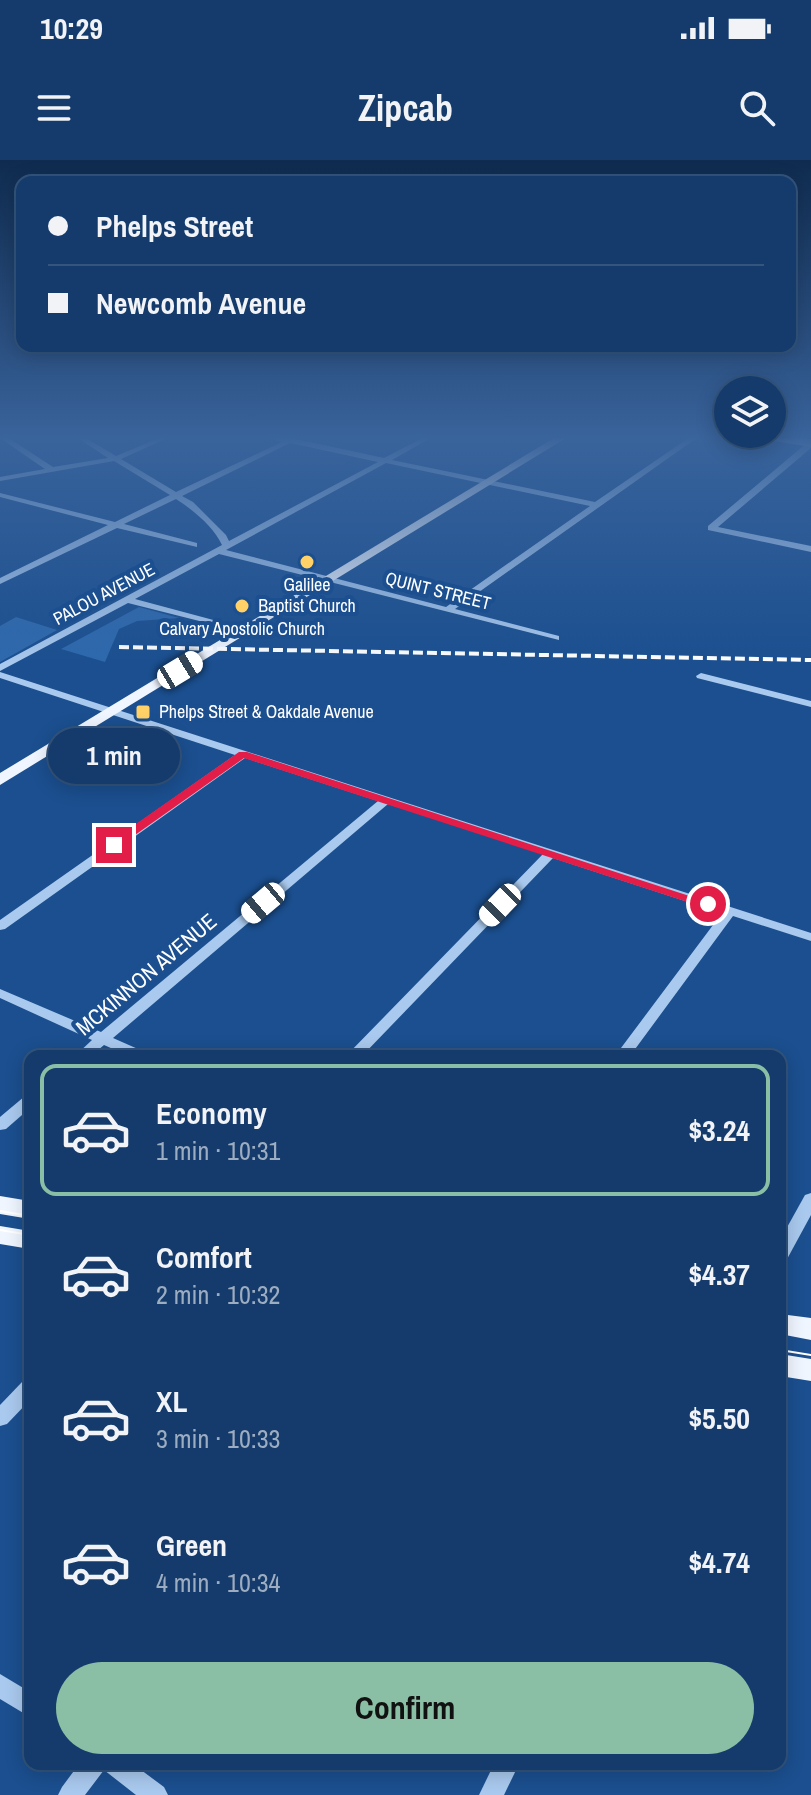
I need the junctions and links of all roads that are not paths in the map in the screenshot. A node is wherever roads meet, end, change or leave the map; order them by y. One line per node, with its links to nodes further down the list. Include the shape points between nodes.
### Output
1 (63, 511): 8 (street)
2 (145, 511): 8 (street)
3 (197, 511): 10 (street, via 223,537)
4 (292, 511): 10 (street, PALOU AVENUE)
5 (440, 511): 12 (main road)
6 (587, 511): 15 (street)
7 (731, 511): 11 (street, via 711,528)
8 (116, 525): 9 (street); 13 (street)
9 (194, 545)
10 (222, 548): 12 (street, QUINT STREET); 14 (street, PALOU AVENUE)
11 (811, 549)
12 (328, 580): 15 (street, QUINT STREET); 16 (main road)
13 (0, 581)
14 (128, 600): 16 (street); 18 (street, PALOU AVENUE)
15 (447, 610): 17 (street, QUINT STREET)
16 (244, 631): 22 (main road)
17 (556, 638)
18 (0, 668)
19 (0, 675): 22 (street)
20 (701, 676): 21 (street)
21 (811, 704)
22 (112, 711): 23 (street); 24 (main road)
23 (243, 754): 25 (street); 28 (street)
24 (0, 780)
25 (385, 801): 26 (street); 31 (street, MCKINNON AVENUE)
26 (550, 854): 27 (street); 34 (street)
27 (730, 911): 29 (street); 35 (street)
28 (0, 926)
29 (811, 937)
30 (0, 993): 31 (street)
31 (103, 1039): 32 (street, MCKINNON AVENUE); 33 (street)
32 (89, 1050)
33 (128, 1050)
34 (359, 1050)
35 (626, 1050)
36 (24, 1105): 37 (street)
37 (0, 1125)
38 (811, 1199): 43 (street)
39 (0, 1205): 40 (main road)
40 (24, 1209)
41 (0, 1235): 42 (main road)
42 (24, 1239)
43 (786, 1245)
44 (786, 1325): 45 (main road)
45 (811, 1329)
46 (786, 1366): 47 (main road)
47 (811, 1370)
48 (24, 1393): 49 (street)
49 (0, 1418)
50 (0, 1685): 51 (street)
51 (24, 1702)
52 (89, 1770): 55 (street)
53 (121, 1770): 56 (street)
54 (504, 1770): 57 (street)
55 (70, 1795)
56 (156, 1795)
57 (491, 1795)

